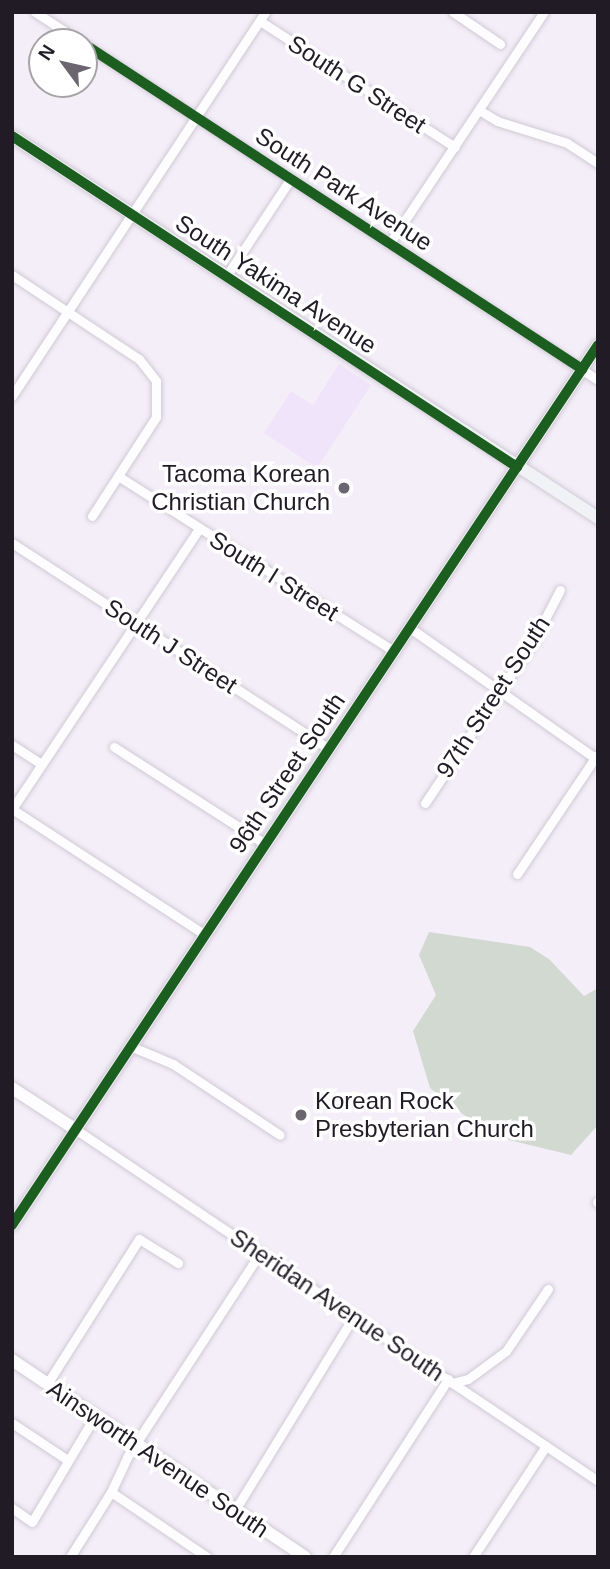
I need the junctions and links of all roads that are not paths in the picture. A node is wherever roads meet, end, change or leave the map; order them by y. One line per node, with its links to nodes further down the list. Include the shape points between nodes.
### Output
1 (35, 12): 6 (street, South Park Avenue)
2 (265, 12): 5 (street)
3 (453, 12): 7 (street)
4 (544, 12): 9 (street)
5 (260, 21): 10 (street); 12 (street, South G Street)
6 (59, 28)
7 (500, 44)
8 (98, 54): 10 (street, South Park Avenue)
9 (479, 110): 12 (street); 13 (street, via 500,123 567,143)
10 (196, 118): 14 (street, South Park Avenue); 15 (street)
11 (12, 136): 15 (main road, South Yakima Avenue)
12 (455, 147): 16 (street)
13 (598, 163)
14 (291, 178): 16 (street, South Park Avenue); 18 (street)
15 (132, 215): 18 (main road, South Yakima Avenue); 19 (street)
16 (389, 244): 21 (street, South Park Avenue)
17 (12, 275): 19 (street)
18 (226, 275): 24 (main road, South Yakima Avenue)
19 (68, 312): 23 (street); 25 (street, via 139,359 156,381 156,417)
20 (598, 345): 21 (main road, 96th Street South)
21 (582, 369): 22 (street, South Park Avenue); 24 (main road, 96th Street South)
22 (598, 380)
23 (12, 396)
24 (517, 467): 27 (main road, South Yakima Avenue); 32 (main road, 96th Street South)
25 (118, 476): 26 (street); 28 (street, South I Street)
26 (92, 516)
27 (598, 518)
28 (199, 529): 31 (street); 33 (street, South I Street)
29 (12, 543): 31 (street, South J Street)
30 (560, 590): 34 (street, 97th Street South, via 536,638)
31 (136, 623): 37 (street, South J Street); 39 (street)
32 (410, 628): 33 (main road, 96th Street South); 34 (street)
33 (395, 652): 37 (main road, 96th Street South)
34 (499, 691): 38 (street); 40 (street, 97th Street South)
35 (12, 745): 39 (street)
36 (114, 747): 42 (street)
37 (328, 750): 42 (main road, 96th Street South)
38 (597, 757): 43 (street)
39 (41, 764): 41 (street)
40 (425, 803)
41 (12, 809): 44 (street)
42 (265, 844): 44 (main road, 96th Street South)
43 (517, 874)
44 (204, 934): 45 (main road, 96th Street South)
45 (130, 1046): 47 (main road, 96th Street South); 48 (street, via 173,1064)
46 (12, 1088): 47 (street)
47 (75, 1129): 49 (main road, 96th Street South); 50 (street, Sheridan Avenue South)
48 (280, 1135)
49 (12, 1225)
50 (260, 1253): 53 (street, Sheridan Avenue South); 59 (street)
51 (178, 1263): 56 (street, via 139,1239)
52 (548, 1289): 55 (street, via 506,1351 468,1379)
53 (354, 1316): 55 (street, Sheridan Avenue South); 65 (street)
54 (12, 1360): 56 (street, Ainsworth Avenue South)
55 (450, 1381): 60 (street, Sheridan Avenue South); 70 (street)
56 (47, 1384): 57 (street, Ainsworth Avenue South)
57 (95, 1416): 59 (street, Ainsworth Avenue South); 61 (street)
58 (12, 1423): 61 (street)
59 (138, 1445): 63 (street, via 123,1463); 65 (street, Ainsworth Avenue South)
60 (546, 1446): 62 (street, Sheridan Avenue South); 71 (street)
61 (66, 1459): 64 (street, via 32,1522)
62 (598, 1481)
63 (111, 1492): 66 (street); 68 (street)
64 (12, 1508)
65 (234, 1510): 69 (street, Ainsworth Avenue South)
66 (72, 1554): 67 (street)
67 (84, 1557)
68 (207, 1557)
69 (305, 1557)
70 (334, 1557)
71 (473, 1557)

